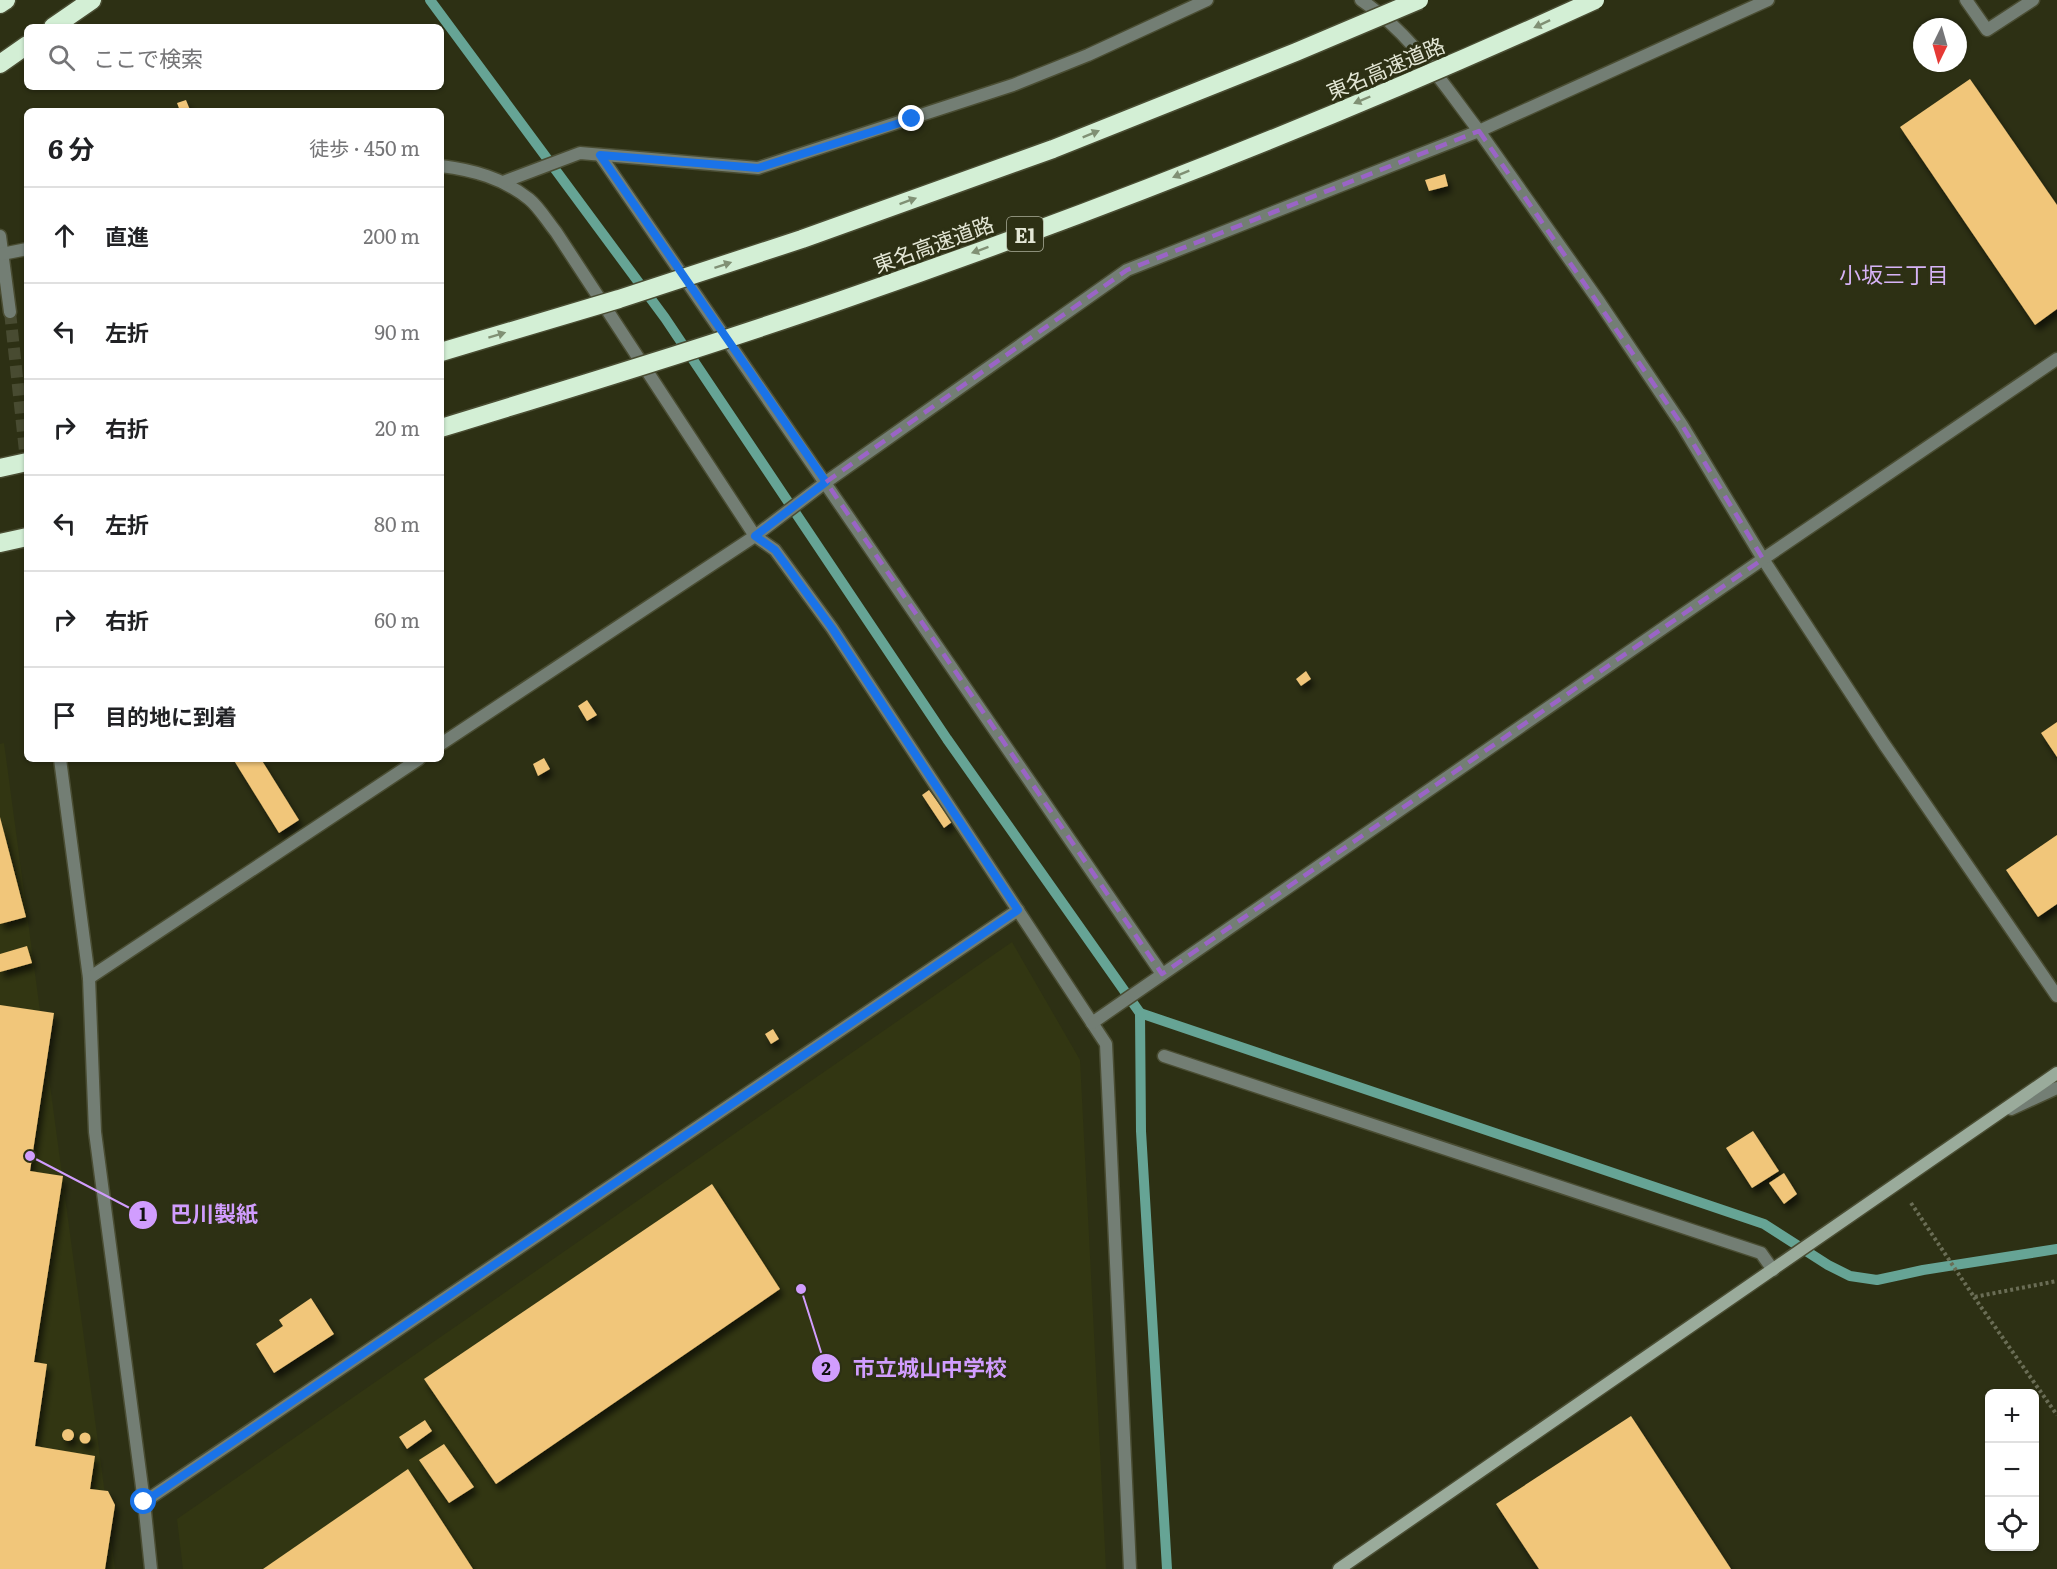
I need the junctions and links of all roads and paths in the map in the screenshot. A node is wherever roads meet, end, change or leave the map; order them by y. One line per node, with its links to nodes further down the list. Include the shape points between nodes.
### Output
1 (6, 0): 10 (highway)
2 (92, 0): 11 (highway)
3 (1207, 0): 15 (street, via 1013,86 758,168)
4 (1361, 0): 14 (street, via 1413,44)
5 (1419, 0): 22 (highway, one-way to 5, bridge, via 619,299 1042,153)
6 (1595, 0): 24 (highway, 東名高速道路 / E1, one-way to 24, bridge, via 1294,129 1068,219 841,301)
7 (1768, 0): 14 (street)
8 (1965, 0): 9 (street, via 1987,30)
9 (2033, 0)
10 (0, 4)
11 (57, 24)
12 (24, 47): 13 (highway)
13 (0, 64)
14 (1479, 131): 27 (street, via 1127,270); 31 (street, via 1682,425)
15 (600, 155): 17 (street, via 580,153); 27 (street)
16 (444, 166): 17 (street, via 472,170)
17 (503, 182): 28 (street, via 530,200 556,232)
18 (0, 237): 20 (street)
19 (24, 250): 20 (street)
20 (2, 254): 21 (street)
21 (10, 312)
22 (444, 351)
23 (2057, 359): 31 (street)
24 (444, 427)
25 (24, 463): 26 (highway)
26 (0, 468)
27 (826, 482): 28 (street); 36 (street)
28 (755, 536): 32 (street); 35 (street, via 775,550 819,609)
29 (24, 538): 30 (highway)
30 (0, 543)
31 (1763, 559): 36 (street); 38 (street)
32 (444, 742)
33 (60, 762): 37 (street)
34 (414, 762): 37 (street)
35 (1018, 910): 39 (street); 49 (street)
36 (1158, 976): 39 (street)
37 (89, 978): 49 (street, via 95,1132)
38 (2057, 996)
39 (1092, 1023): 51 (street, via 1106,1044)
40 (1164, 1056): 45 (street, via 1761,1253)
41 (2057, 1073): 43 (street)
42 (2057, 1088): 43 (street)
43 (1993, 1117): 44 (street)
44 (1898, 1183): 45 (street); 47 (path)
45 (1773, 1270): 52 (street)
46 (2057, 1281): 47 (path)
47 (1974, 1297): 48 (path)
48 (2057, 1414)
49 (144, 1502): 50 (street)
50 (151, 1569)
51 (1130, 1569)
52 (1339, 1569)

